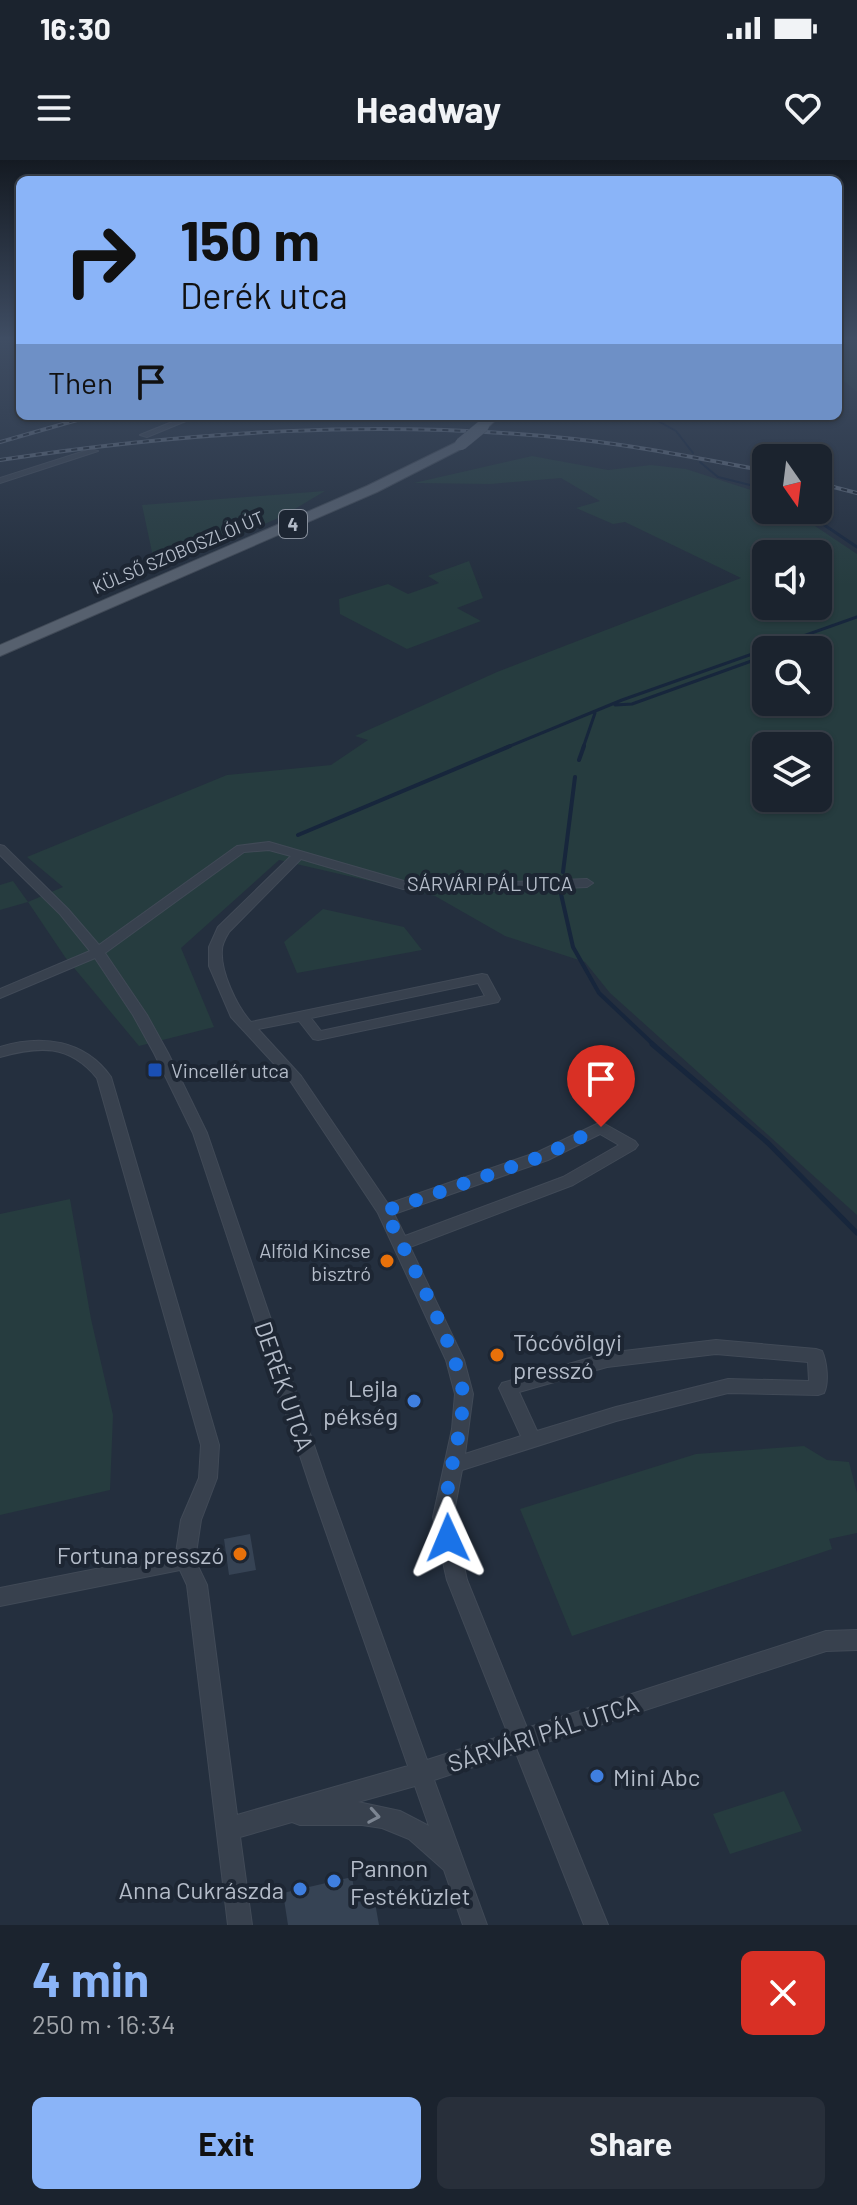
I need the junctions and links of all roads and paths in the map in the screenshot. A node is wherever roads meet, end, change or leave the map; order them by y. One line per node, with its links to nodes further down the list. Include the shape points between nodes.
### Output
1 (183, 420): 3 (street)
2 (489, 420): 6 (main road, KÜLSŐ SZOBOSZLÓI ÚT / 4, bridge, via 461,444 372,489)
3 (144, 435)
4 (94, 451): 5 (street)
5 (0, 481)
6 (0, 651)
7 (0, 849): 10 (street, DERÉK UTCA, via 57,902)
8 (297, 857): 9 (street, SÁRVÁRI PÁL UTCA, via 403,885); 10 (street, SÁRVÁRI PÁL UTCA, via 269,846 241,849); 13 (street, via 223,930 215,947 216,966 236,1014)
9 (587, 883)
10 (97, 953): 11 (street); 23 (street, DERÉK UTCA, via 150,1028 200,1133)
11 (0, 994)
12 (302, 1016): 12 (street, via 482,978 493,999 318,1036); 13 (street)
13 (249, 1027): 15 (street, via 296,1079)
14 (0, 1052): 19 (street, via 27,1044 60,1046 86,1057 104,1077 210,1445 208,1478 191,1520)
15 (385, 1211): 16 (street); 16 (street, via 543,1156 601,1127 630,1145 568,1181)
16 (402, 1244): 18 (street, via 455,1360 464,1394)
17 (532, 1441): 17 (street, via 728,1386 818,1388 816,1356 716,1347 607,1360 508,1388); 18 (street)
18 (454, 1465): 22 (street, via 443,1517 457,1580)
19 (185, 1560): 20 (street); 25 (street, via 197,1585)
20 (0, 1597)
21 (857, 1640): 22 (street, SÁRVÁRI PÁL UTCA, via 826,1641)
22 (521, 1741): 23 (street, SÁRVÁRI PÁL UTCA); 29 (street)
23 (421, 1773): 24 (street, SÁRVÁRI PÁL UTCA); 26 (street, DERÉK UTCA)
24 (268, 1817): 25 (street, SÁRVÁRI PÁL UTCA); 26 (street, one-way to 26, via 350,1813 388,1818 420,1831)
25 (228, 1829): 27 (street)
26 (455, 1870): 28 (street, DERÉK UTCA)
27 (240, 1925)
28 (475, 1925)
29 (596, 1925)

